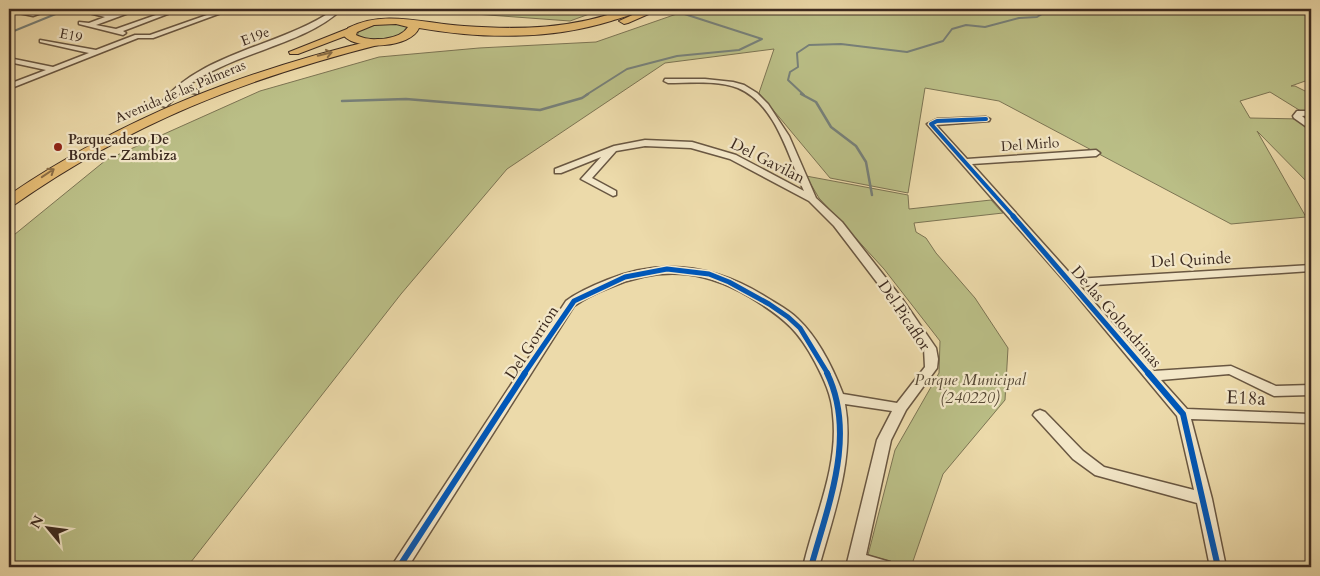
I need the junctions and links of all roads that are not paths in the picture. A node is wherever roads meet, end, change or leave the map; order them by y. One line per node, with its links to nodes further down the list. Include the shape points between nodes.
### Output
1 (10, 9): 2 (street, via 33,14)
2 (49, 9)
3 (230, 9): 19 (street, via 151,37)
4 (339, 9): 28 (street, E19e, via 307,29 232,58)
5 (381, 9): 17 (highway, via 346,28)
6 (387, 9): 17 (highway)
7 (634, 9): 15 (highway, via 604,21 562,29 464,29)
8 (655, 9): 20 (highway, via 614,26 575,34)
9 (132, 10): 13 (street)
10 (175, 10): 18 (street)
11 (87, 11): 13 (street)
12 (402, 11): 15 (highway)
13 (112, 17): 16 (street)
14 (81, 23): 16 (street)
15 (409, 23): 17 (highway, via 390,20); 20 (highway, via 414,27 412,32)
16 (89, 25): 18 (street)
17 (352, 29): 22 (highway, via 350,36 354,39); 29 (main road, Avenida de las Palmeras)
18 (117, 31): 19 (street)
19 (137, 36): 23 (street)
20 (395, 40): 22 (highway)
21 (42, 41): 23 (street, E19)
22 (378, 42): 41 (main road, Avenida de las Palmeras, one-way to 22, via 83,152 160,115 279,67)
23 (95, 52): 25 (street)
24 (9, 60): 25 (street)
25 (53, 69): 27 (street)
26 (668, 81): 40 (street, via 722,83 741,87 752,94 777,120)
27 (9, 87)
28 (181, 88): 29 (street); 30 (street, E19e)
29 (195, 92): 30 (main road, Avenida de las Palmeras)
30 (163, 105): 38 (main road, Avenida de las Palmeras, via 60,154)
31 (1311, 113): 33 (street, via 1297,115)
32 (986, 119): 36 (street, De las Golondrinas, via 932,122 931,126)
33 (1311, 128)
34 (614, 149): 37 (street, Del Gavilan); 39 (street, via 586,179); 40 (street, Del Gavilan, via 666,142 716,151)
35 (1096, 153): 36 (street, Del Mirlo)
36 (966, 162): 44 (street, De las Golondrinas)
37 (558, 170)
38 (9, 187)
39 (613, 193)
40 (812, 198): 42 (street, Del Gavilan)
41 (9, 202)
42 (838, 224): 48 (street, Del Picaflor, via 930,348 931,368)
43 (1311, 268): 44 (street, Del Quinde)
44 (1072, 283): 45 (street, De las Golondrinas)
45 (1152, 376): 46 (street, via 1231,370 1270,390); 49 (street, De las Golondrinas)
46 (1311, 390)
47 (837, 398): 48 (street); 54 (street, Del Gorrion, via 825,368 794,322 747,288 687,269 648,270 626,275 570,304); 55 (street, Del Gorrion, via 841,444)
48 (900, 408): 53 (street, Del Picaflor, via 884,440)
49 (1183, 414): 51 (street, E18a); 52 (street, De las Golondrinas)
50 (1040, 415): 52 (street, via 1087,463 1100,471)
51 (1308, 418)
52 (1204, 499): 57 (street, De las Golondrinas)
53 (856, 563): 56 (street)
54 (399, 567)
55 (811, 567)
56 (884, 567)
57 (1218, 567)

